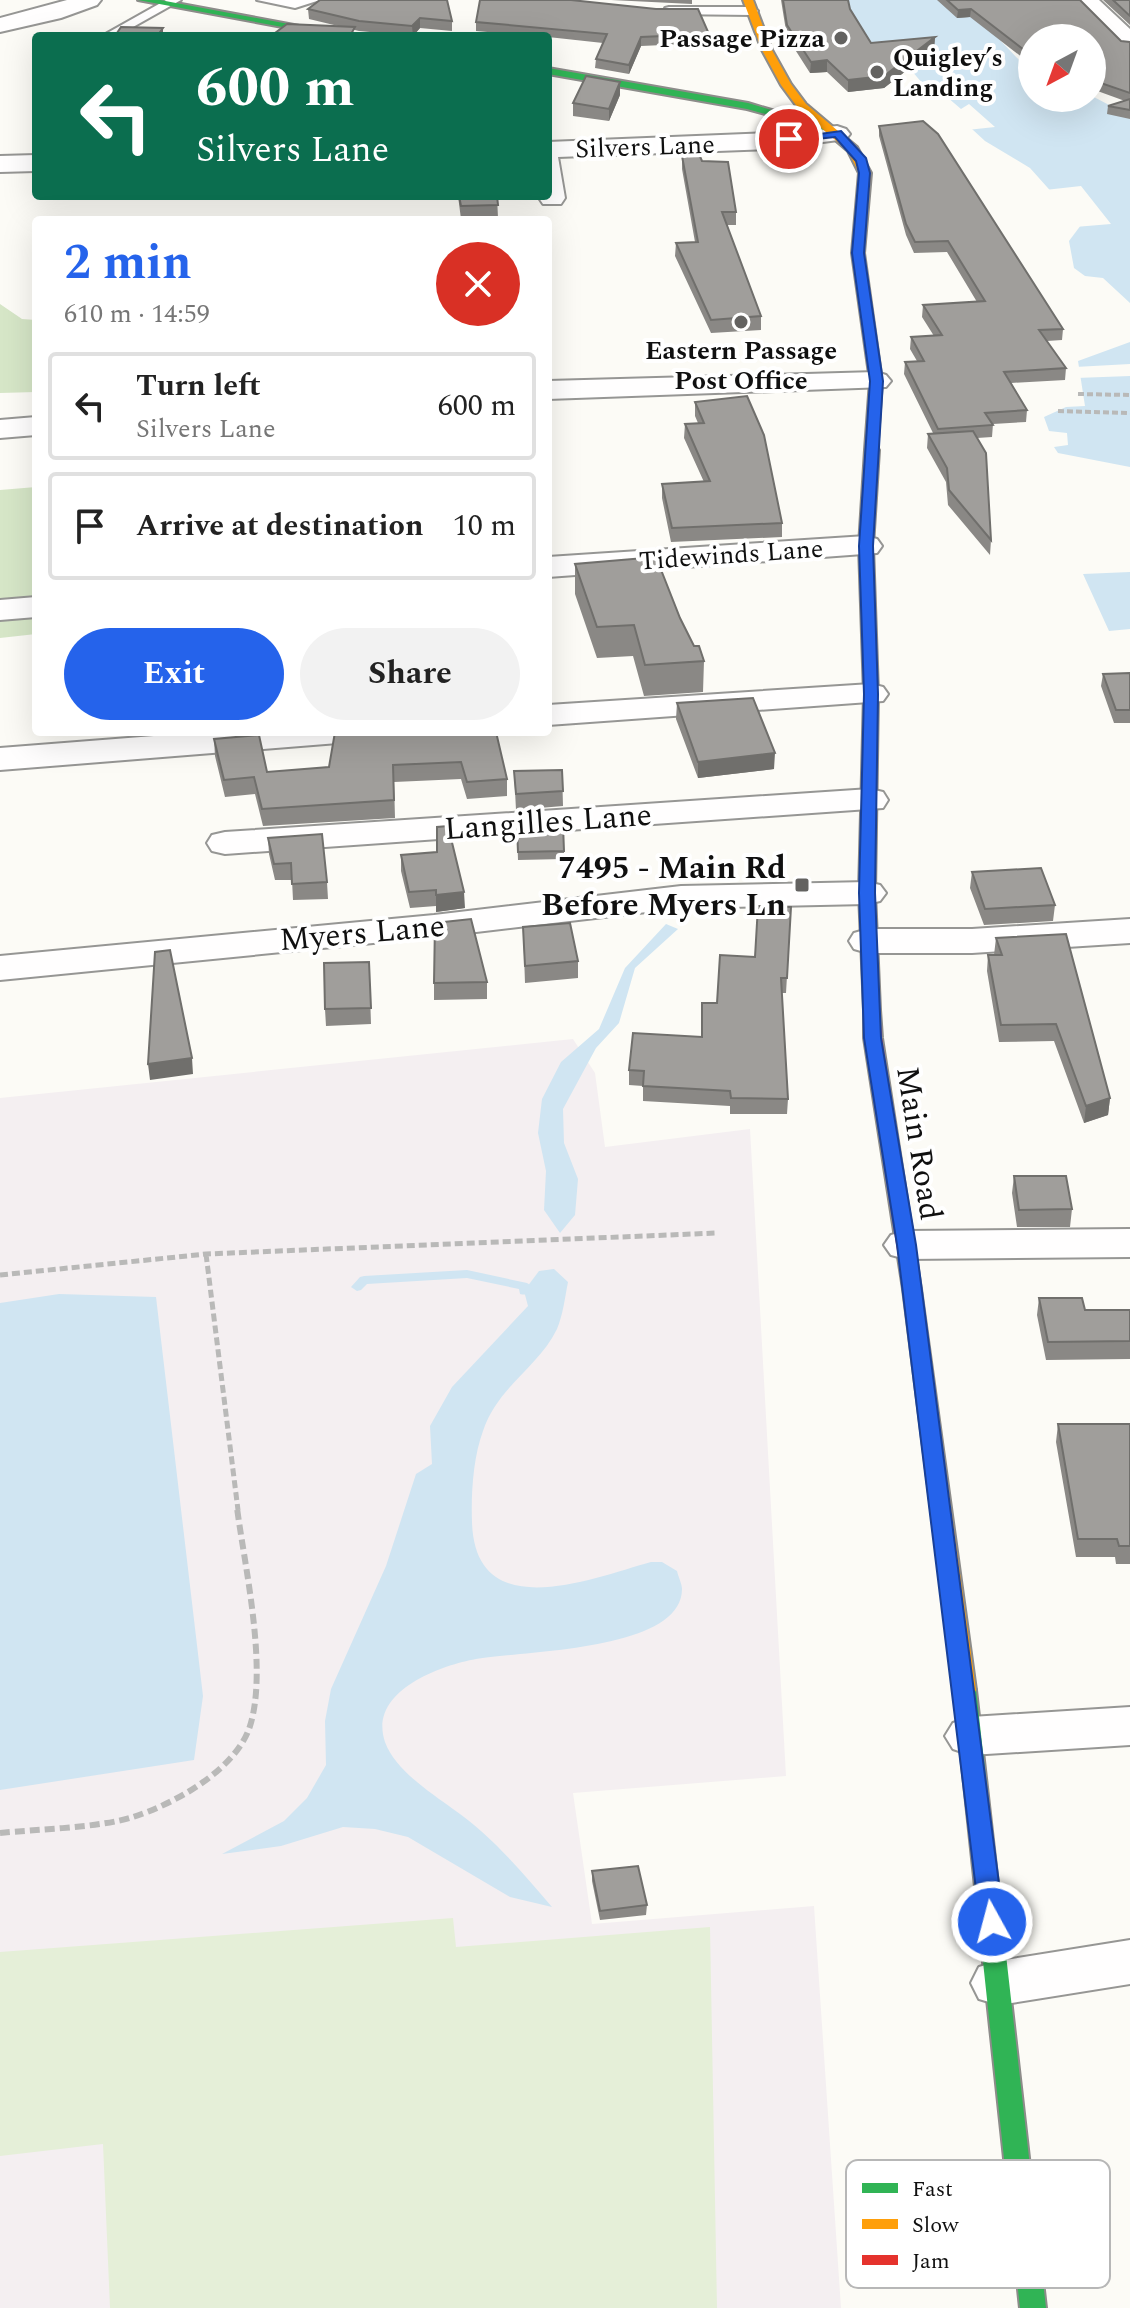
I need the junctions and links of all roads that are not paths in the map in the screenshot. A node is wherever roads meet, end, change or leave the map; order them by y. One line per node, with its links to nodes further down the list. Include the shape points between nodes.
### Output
1 (89, 0): 11 (street)
2 (143, 0): 6 (main road)
3 (263, 0): 7 (lane)
4 (314, 0): 7 (lane)
5 (1086, 0): 14 (street)
6 (172, 2): 10 (main road); 12 (lane)
7 (280, 2): 10 (lane)
8 (750, 5): 9 (lane); 17 (main road, Main Road)
9 (656, 11)
10 (255, 20): 13 (main road)
11 (0, 25)
12 (116, 32)
13 (325, 32)
14 (1130, 42)
15 (552, 72): 18 (main road)
16 (732, 82): 18 (main road)
17 (762, 85): 18 (main road); 19 (main road); 19 (main road, Main Road, via 795,99)
18 (640, 88)
19 (836, 132): 20 (street, Silvers Lane, via 769,141); 23 (main road, Main Road, via 857,153 865,173 858,253)
20 (552, 150)
21 (32, 163): 22 (street)
22 (0, 164)
23 (876, 381): 24 (street); 27 (main road, Main Road)
24 (552, 390)
25 (32, 426): 26 (street)
26 (0, 429)
27 (866, 546): 28 (street, Tidewinds Lane); 31 (main road, Main Road)
28 (552, 567)
29 (32, 607): 30 (street)
30 (0, 610)
31 (871, 694): 32 (street); 35 (main road, Main Road)
32 (552, 715)
33 (288, 736): 34 (street)
34 (0, 759)
35 (870, 800): 36 (street, Langilles Lane); 37 (main road, Main Road)
36 (225, 843)
37 (867, 893): 39 (main road, Main Road); 40 (street, Myers Lane, via 681,897)
38 (1130, 931): 39 (street)
39 (868, 941): 42 (main road, Main Road, via 873,1038)
40 (0, 968)
41 (1130, 1243): 42 (street)
42 (906, 1245): 44 (main road, Main Road)
43 (1130, 1726): 44 (street)
44 (971, 1736): 46 (main road, Main Road)
45 (1130, 1962): 46 (street)
46 (999, 1983): 47 (main road, Main Road)
47 (1018, 2160)
48 (1031, 2288): 49 (main road, Main Road)
49 (1033, 2308)

